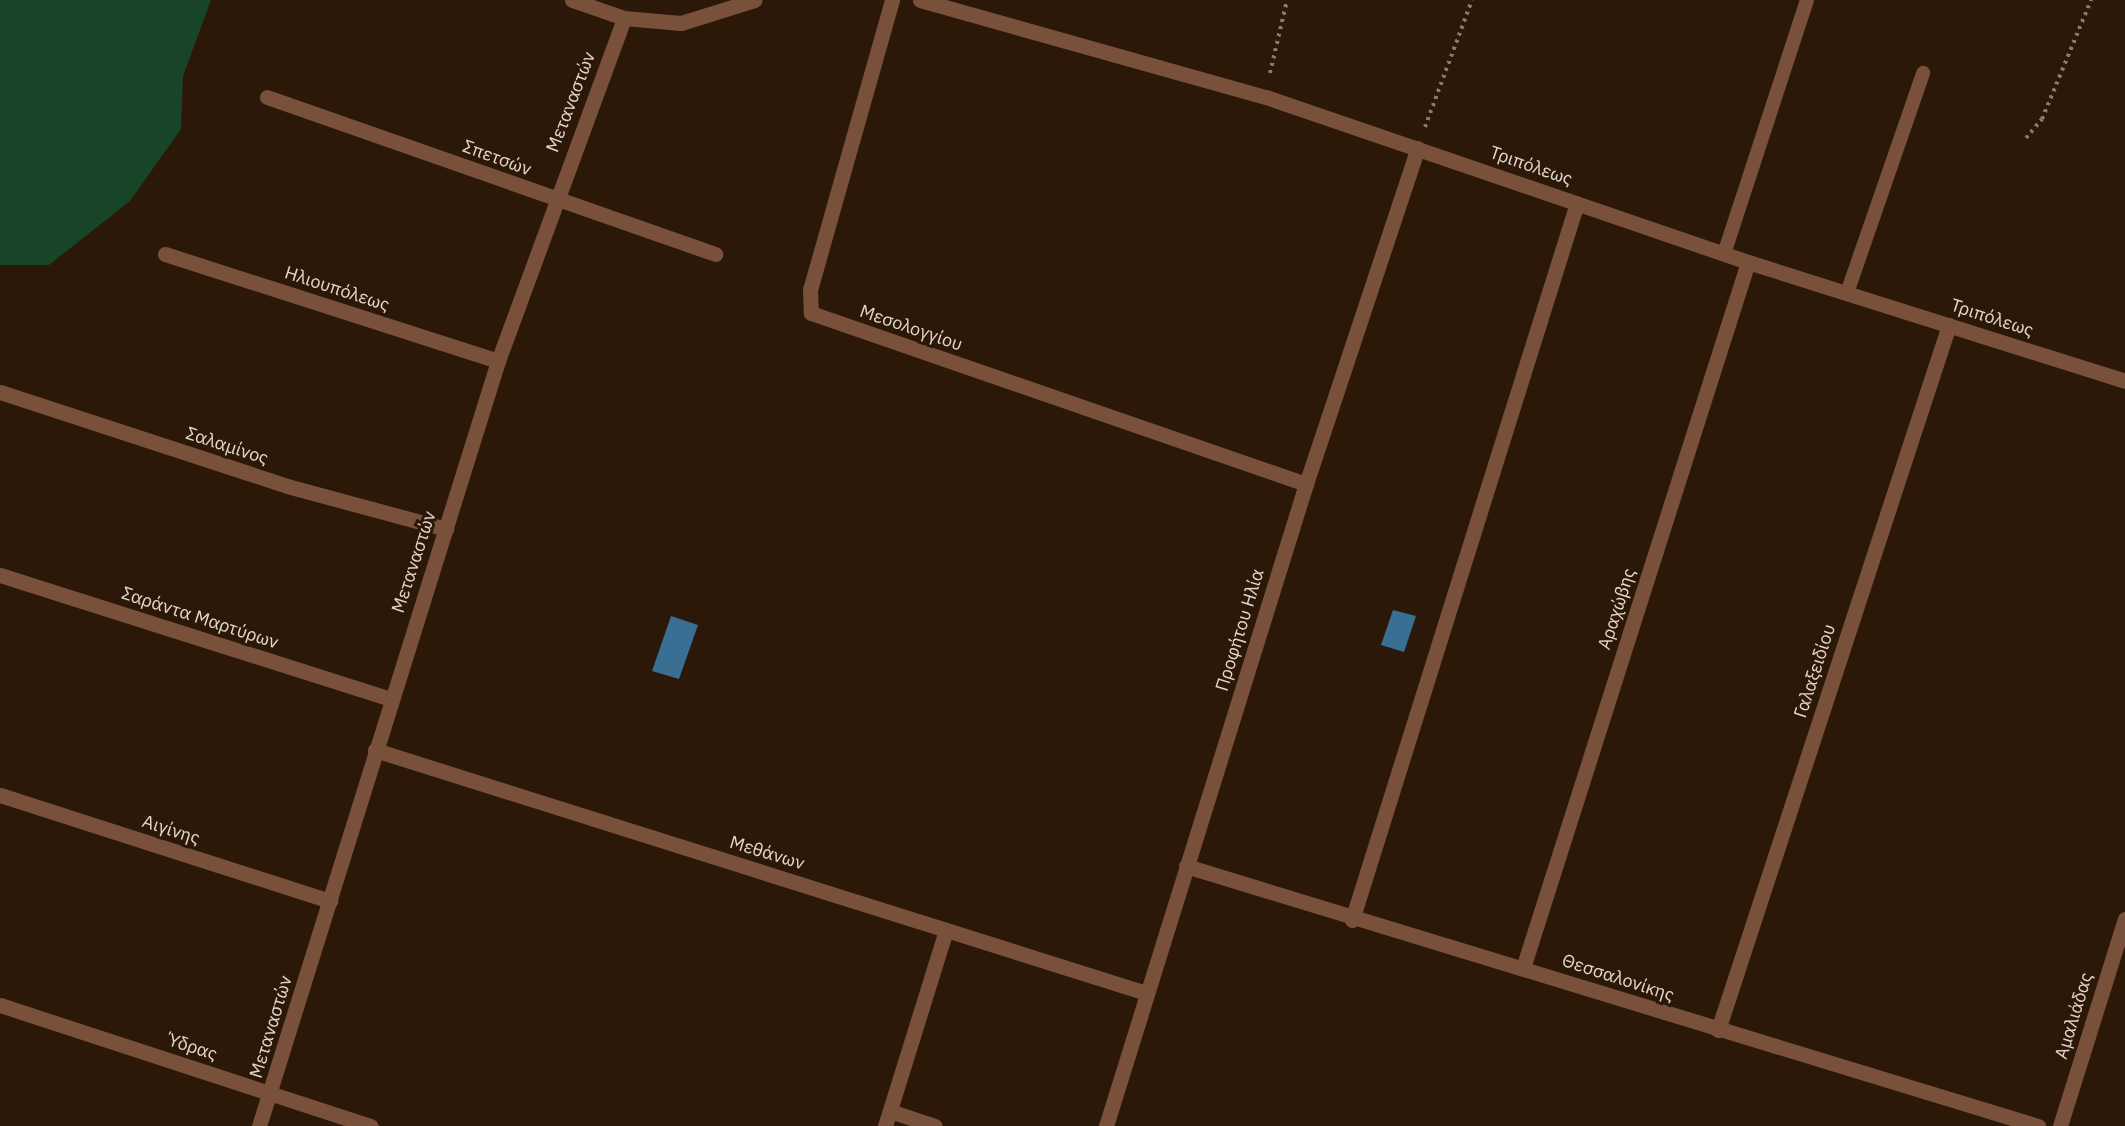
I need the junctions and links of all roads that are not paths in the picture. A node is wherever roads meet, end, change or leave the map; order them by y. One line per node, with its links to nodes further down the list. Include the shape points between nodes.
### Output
1 (572, 0): 6 (street)
2 (755, 0): 6 (street, via 681,23)
3 (892, 0): 21 (street, Μεσολογγίου, via 810,289 810,313)
4 (920, 0): 9 (street, Τριπόλεως, via 1266,97)
5 (1807, 0): 14 (lane)
6 (624, 18): 10 (street, Μεταναστών)
7 (1923, 73): 16 (lane)
8 (267, 96): 10 (street, Σπετσών)
9 (1418, 148): 11 (street, Τριπόλεως); 21 (street, Προφήτου Ηλία)
10 (554, 199): 13 (street, Σπετσών); 18 (street, Μεταναστών)
11 (1577, 203): 14 (street, Τριπόλεως); 30 (street)
12 (165, 254): 18 (street, Ηλιουπόλεως)
13 (715, 254)
14 (1724, 254): 15 (street, Τριπόλεως)
15 (1748, 262): 16 (street, Τριπόλεως); 32 (street, Αραχώβης)
16 (1847, 293): 17 (street, Τριπόλεως)
17 (1949, 325): 19 (street, Τριπόλεως); 35 (street, Γαλαξειδίου)
18 (498, 361): 22 (street, Μεταναστών)
19 (2125, 381)
20 (0, 392): 22 (street, Σαλαμίνος, via 287,486)
21 (1306, 484): 27 (street, Προφήτου Ηλία)
22 (446, 529): 24 (street, Μεταναστών)
23 (0, 575): 24 (street, Σαράντα Μαρτύρων)
24 (388, 698): 25 (street, Μεταναστών)
25 (375, 750): 28 (street, Μεταναστών); 31 (street, Μεθάνων)
26 (0, 795): 28 (street, Αιγίνης)
27 (1186, 866): 30 (street, Θεσσαλονίκης); 33 (street, Προφήτου Ηλία)
28 (330, 901): 36 (street, Μεταναστών)
29 (2125, 919): 43 (street, Αμαλιάδας)
30 (1352, 920): 32 (street, Θεσσαλονίκης)
31 (946, 930): 33 (street, Μεθάνων); 37 (street)
32 (1523, 968): 35 (street, Θεσσαλονίκης)
33 (1146, 993): 41 (street, Προφήτου Ηλία)
34 (0, 1005): 36 (street, Ύδρας)
35 (1718, 1030): 42 (street, Θεσσαλονίκης)
36 (271, 1093): 38 (street, Μεταναστών); 39 (street, Ύδρας)
37 (887, 1119): 40 (street)
38 (260, 1126)
39 (371, 1126)
40 (935, 1126)
41 (1106, 1126)
42 (2038, 1126)
43 (2060, 1126)

